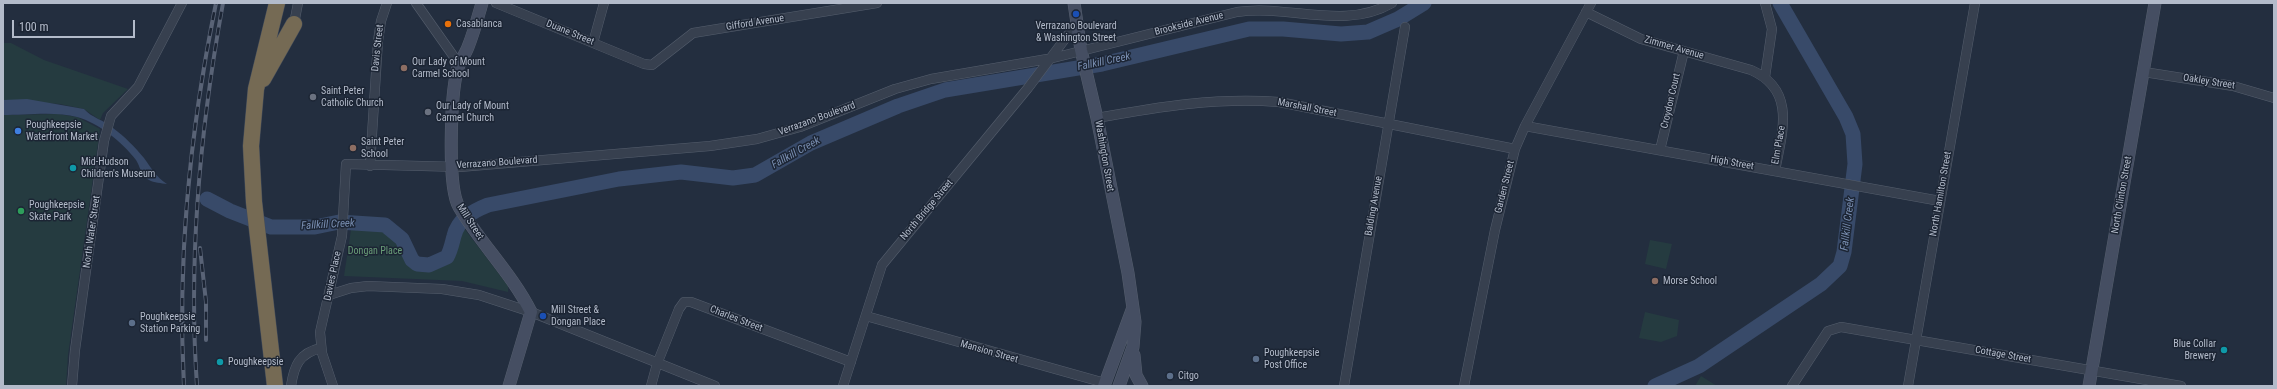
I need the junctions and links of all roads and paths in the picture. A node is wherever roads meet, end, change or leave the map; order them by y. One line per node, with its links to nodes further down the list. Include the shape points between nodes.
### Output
1 (182, 3): 53 (street, North Water Street, via 138,87 114,112 109,121 104,141)
2 (266, 3): 39 (highway, via 249,69 244,105 241,158)
3 (277, 3): 30 (highway, via 260,66)
4 (298, 3): 19 (street)
5 (387, 3): 36 (street, Davis Street, via 378,41)
6 (416, 3): 25 (street)
7 (482, 3): 25 (street, Mill Street, via 468,48)
8 (496, 3): 21 (street, Duane Street)
9 (604, 3): 21 (street)
10 (877, 3): 26 (street, Gifford Avenue, via 693,33 658,62 652,65)
11 (1074, 3): 18 (street, Washington Street)
12 (1392, 3): 23 (street, Brookside Avenue, via 1374,12 1347,17 1242,11)
13 (1591, 3): 17 (street, Garden Street)
14 (1765, 3): 28 (street, via 1772,28)
15 (1975, 3): 40 (street, North Hamilton Street)
16 (2155, 3): 27 (street, North Clinton Street)
17 (1586, 12): 22 (street, Zimmer Avenue, via 1641,39); 33 (street, Garden Street)
18 (1077, 23): 23 (street, Washington Street); 24 (street, North Bridge Street)
19 (294, 24): 30 (highway, via 264,77)
20 (1405, 27): 32 (street, Balding Avenue)
21 (593, 43): 26 (street, Duane Street)
22 (1684, 51): 28 (street, Zimmer Avenue); 35 (street, Croydon Court)
23 (1083, 53): 24 (street, Verrazano Boulevard); 31 (street, Washington Street)
24 (1053, 58): 37 (street, Verrazano Boulevard, via 931,79 895,89 800,127 757,139 710,146); 45 (street, North Bridge Street, via 891,252 882,265)
25 (459, 64): 37 (street, Mill Street, via 452,118)
26 (644, 64)
27 (2144, 72): 29 (street, Oakley Street, via 2246,88); 51 (street, North Clinton Street)
28 (1765, 76): 38 (street, Elm Place, via 1775,87 1782,104 1784,124)
29 (2274, 98)
30 (252, 113): 39 (highway)
31 (1097, 118): 32 (street, Marshall Street, via 1162,106 1258,100); 43 (street, Washington Street, via 1128,273)
32 (1389, 124): 34 (street, Marshall Street); 64 (street, Balding Avenue)
33 (1525, 126): 34 (street, Garden Street); 35 (street, High Street)
34 (1515, 149): 65 (street, Garden Street, via 1495,230)
35 (1660, 150): 38 (street, High Street)
36 (370, 166): 37 (street); 42 (street, Davies Place, via 346,164 343,228)
37 (451, 167): 44 (street, Mill Street, via 452,186 459,207 511,277)
38 (1775, 171): 40 (street, High Street)
39 (249, 200): 41 (highway)
40 (1940, 201): 47 (street, North Hamilton Street)
41 (258, 282): 54 (highway); 55 (highway)
42 (329, 295): 44 (street, via 362,286 442,289 479,295); 48 (street, Davies Place, via 320,332)
43 (1132, 310): 46 (street, Washington Street); 52 (street, Washington Street)
44 (531, 312): 50 (street); 58 (street)
45 (866, 316): 49 (street, North Bridge Street); 52 (street, Mansion Street)
46 (1134, 339): 62 (street, Washington Street, via 1129,362); 63 (street, via 1134,367)
47 (1915, 340): 51 (street, Cottage Street); 66 (street, Cottage Street, via 1841,327 1826,334); 67 (street, North Hamilton Street)
48 (321, 348): 56 (street, via 298,360); 57 (street, Davies Place)
49 (851, 362): 50 (street, Charles Street, via 691,302 684,302); 61 (street, North Bridge Street)
50 (657, 364): 59 (street); 60 (street)
51 (2092, 371): 68 (street, North Clinton Street); 69 (street, Cottage Street)
52 (1107, 385)
53 (72, 386)
54 (265, 386)
55 (275, 386)
56 (290, 386)
57 (333, 386)
58 (509, 386)
59 (651, 386)
60 (716, 386)
61 (843, 386)
62 (1119, 386)
63 (1142, 386)
64 (1344, 386)
65 (1464, 386)
66 (1792, 386)
67 (1908, 386)
68 (2089, 386)
69 (2181, 386)

